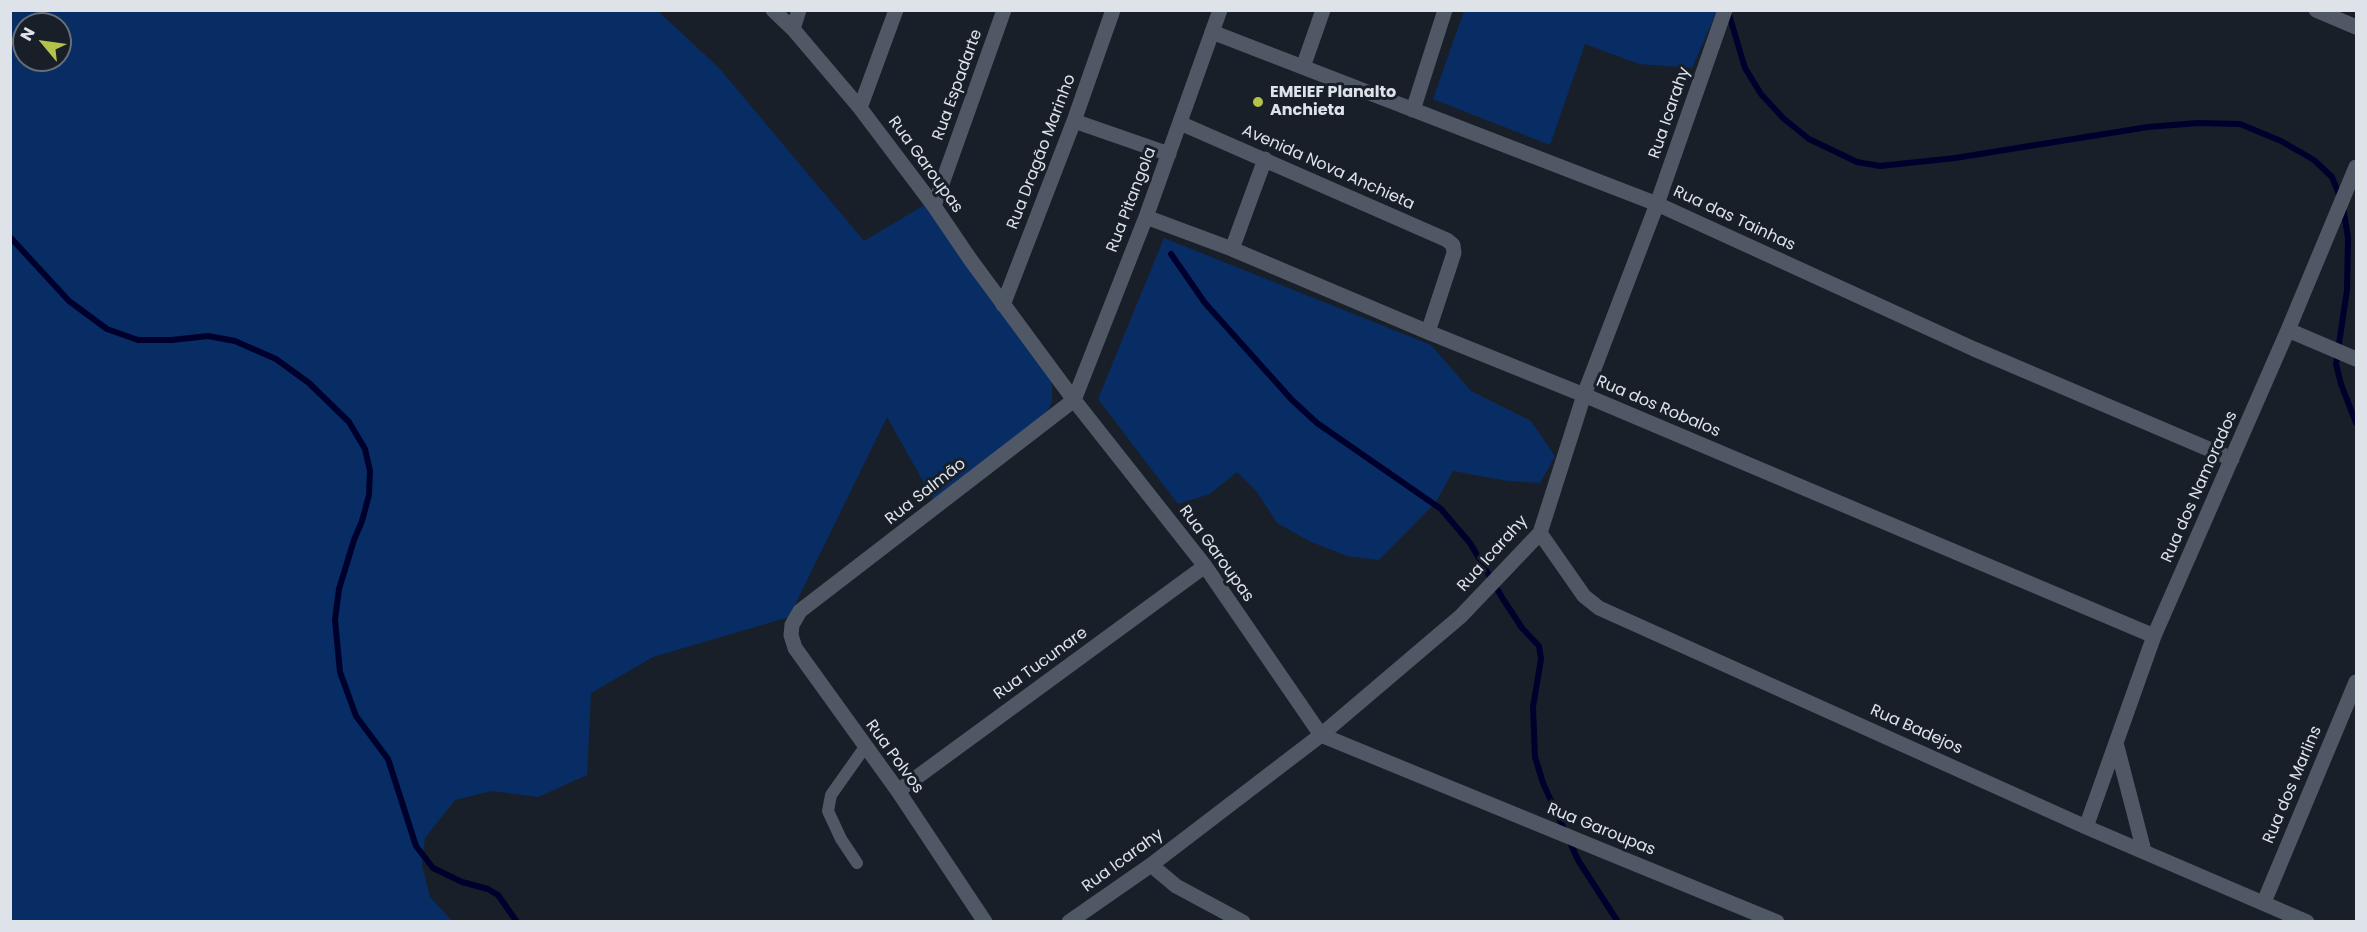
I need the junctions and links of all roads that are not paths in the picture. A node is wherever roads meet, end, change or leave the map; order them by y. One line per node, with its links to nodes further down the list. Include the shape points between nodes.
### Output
1 (773, 10): 12 (street, Rua Garoupas)
2 (799, 10): 12 (street)
3 (896, 10): 15 (street)
4 (1004, 10): 23 (street, Rua Espadarte)
5 (1113, 10): 17 (street, Rua Dragão Marinho)
6 (1220, 10): 13 (street, Rua Pitangola)
7 (1323, 10): 14 (street)
8 (1445, 10): 16 (street)
9 (1725, 10): 22 (street, Rua Icarahy)
10 (2316, 10): 11 (street)
11 (2356, 27)
12 (793, 29): 15 (street, Rua Garoupas)
13 (1212, 32): 14 (street, Rua das Tainhas); 18 (street, Rua Pitangola)
14 (1304, 67): 16 (street, Rua das Tainhas)
15 (860, 108): 23 (street, Rua Garoupas)
16 (1413, 110): 22 (street, Rua das Tainhas)
17 (1074, 121): 19 (street); 26 (street, Rua Dragão Marinho)
18 (1180, 123): 19 (street, Rua Pitangola); 20 (street, Avenida Nova Anchieta)
19 (1169, 154): 24 (street, Rua Pitangola)
20 (1264, 159): 25 (street); 28 (street, Avenida Nova Anchieta, via 1453,245 1454,254)
21 (2356, 167): 27 (street, Rua dos Namorados)
22 (1657, 204): 30 (street, Rua Icarahy); 32 (street, Rua das Tainhas, via 1974,350)
23 (934, 206): 26 (street, Rua Garoupas)
24 (1146, 217): 25 (street, Rua dos Robalos); 31 (street, Rua Pitangola)
25 (1232, 249): 28 (street, Rua dos Robalos)
26 (1003, 305): 31 (street, Rua Garoupas)
27 (2288, 330): 29 (street); 32 (street, Rua dos Namorados)
28 (1428, 332): 30 (street, Rua dos Robalos)
29 (2356, 359)
30 (1584, 395): 33 (street, Rua Icarahy); 36 (street, Rua dos Robalos)
31 (1074, 400): 34 (street, Rua Garoupas); 35 (street, Rua Salmão)
32 (2232, 459): 36 (street, Rua dos Namorados)
33 (1540, 533): 38 (street, Rua Icarahy, via 1461,616); 42 (street, Rua Badejos, via 1584,597 1599,608)
34 (1205, 566): 38 (street, Rua Garoupas); 41 (street, Rua Tucunare)
35 (800, 611): 40 (street, Rua Polvos, via 792,625 795,648)
36 (2154, 636): 39 (street, Rua dos Namorados)
37 (2356, 682): 46 (street, Rua dos Marlins)
38 (1321, 735): 45 (street, Rua Icarahy); 50 (street, Rua Garoupas)
39 (2116, 743): 42 (street, Rua dos Namorados); 43 (street)
40 (865, 747): 41 (street, Rua Polvos); 44 (lane, via 831,795 828,811)
41 (898, 791): 47 (street, Rua Polvos)
42 (2086, 827): 43 (street, Rua Badejos)
43 (2144, 851): 46 (street, Rua Badejos)
44 (857, 863)
45 (1150, 865): 48 (street, Rua Icarahy); 49 (street, via 1176,886)
46 (2264, 902): 51 (street, Rua Badejos)
47 (985, 921)
48 (1069, 921)
49 (1243, 921)
50 (1777, 921)
51 (2307, 921)

